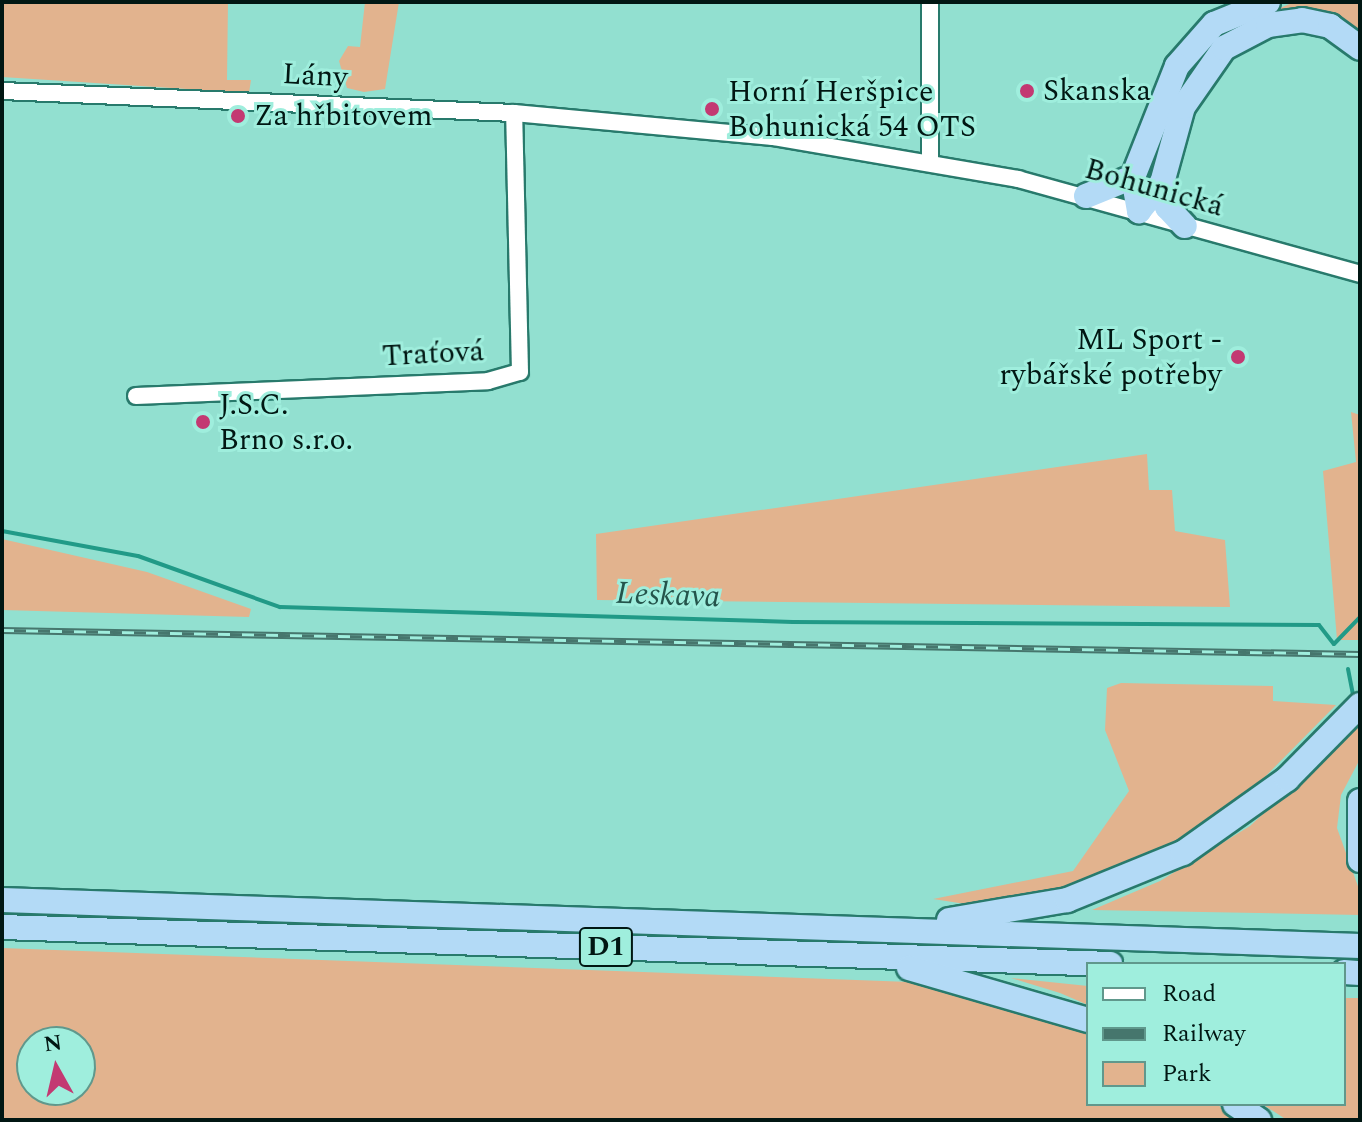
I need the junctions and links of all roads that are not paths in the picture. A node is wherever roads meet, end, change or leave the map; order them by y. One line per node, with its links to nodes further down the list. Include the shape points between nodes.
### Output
1 (930, 2): 7 (street)
2 (1268, 2): 8 (highway, via 1214,24 1185,54)
3 (1360, 48): 9 (highway, via 1330,26 1302,20 1268,25 1224,48 1183,107)
4 (2, 91): 5 (street, Lány)
5 (514, 113): 6 (street, Lány); 14 (street, Traťová, via 520,372 488,381)
6 (625, 121): 7 (street, Bohunická)
7 (930, 161): 10 (street, Bohunická)
8 (1133, 177): 10 (highway); 11 (highway)
9 (1162, 183): 11 (highway); 12 (highway, via 1167,207)
10 (1086, 196): 11 (street, Bohunická)
11 (1139, 211): 12 (street, Bohunická)
12 (1185, 226): 13 (street, Bohunická)
13 (1360, 274)
14 (136, 396)
15 (1360, 705): 20 (highway, via 1329,739 1211,836 1123,881 1004,912)
16 (1360, 801): 17 (highway)
17 (1360, 860)
18 (2, 900): 20 (highway, D1)
19 (2, 927): 22 (highway, D1)
20 (855, 929): 21 (highway, D1)
21 (1360, 946)
22 (856, 955): 23 (highway, D1); 24 (highway, via 1025,997)
23 (1086, 963)
24 (1086, 1019)
25 (1238, 1106): 26 (highway)
26 (1259, 1120)

